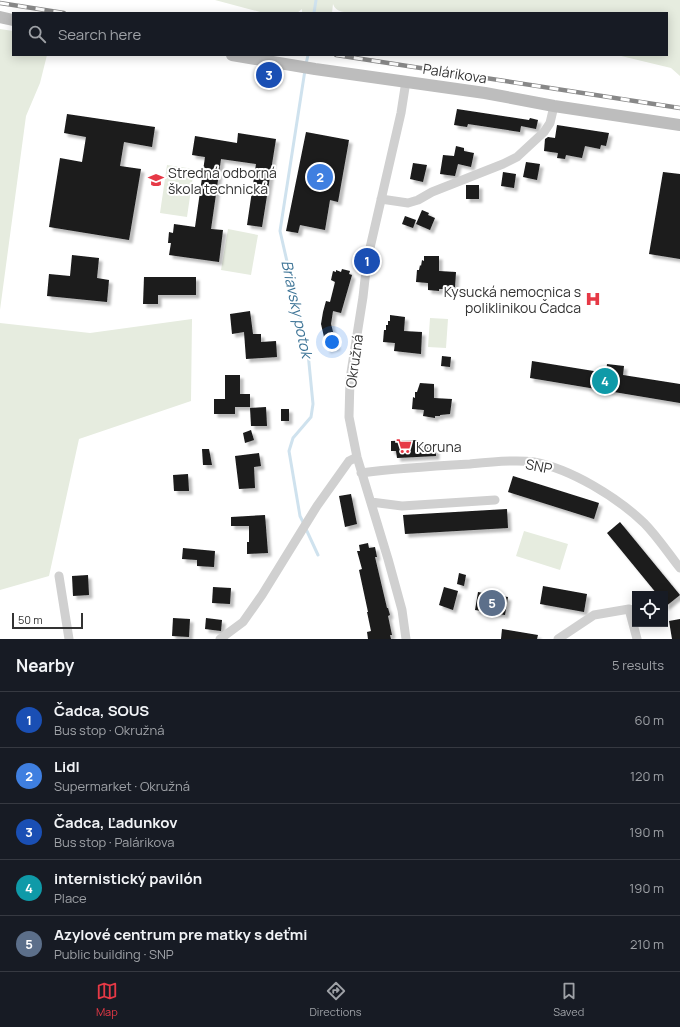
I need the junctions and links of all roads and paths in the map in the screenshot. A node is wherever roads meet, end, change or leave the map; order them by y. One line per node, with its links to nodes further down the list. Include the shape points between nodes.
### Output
1 (0, 17): 2 (main road)
2 (12, 20)
3 (238, 56): 4 (main road, Palárikova)
4 (406, 81): 5 (main road, Palárikova); 7 (street, Okružná)
5 (554, 106): 6 (main road, Palárikova); 7 (street, via 550,123 544,132 517,157 418,200 408,203)
6 (680, 125)
7 (381, 199): 8 (street, Okružná, via 367,261 364,297 350,379 349,417)
8 (357, 457): 9 (street, Okružná); 15 (street, via 349,461 317,506 243,622)
9 (361, 473): 11 (street, Okružná); 12 (street, SNP, via 418,466 497,462 533,462 552,467 598,488 622,504 644,524)
10 (495, 500): 11 (street, via 402,506)
11 (371, 502): 16 (street, Okružná, via 402,610)
12 (680, 568)
13 (59, 576): 14 (street)
14 (69, 639)
15 (220, 639)
16 (406, 639)
17 (558, 639): 18 (street, via 594,615 629,608)
18 (637, 639)

